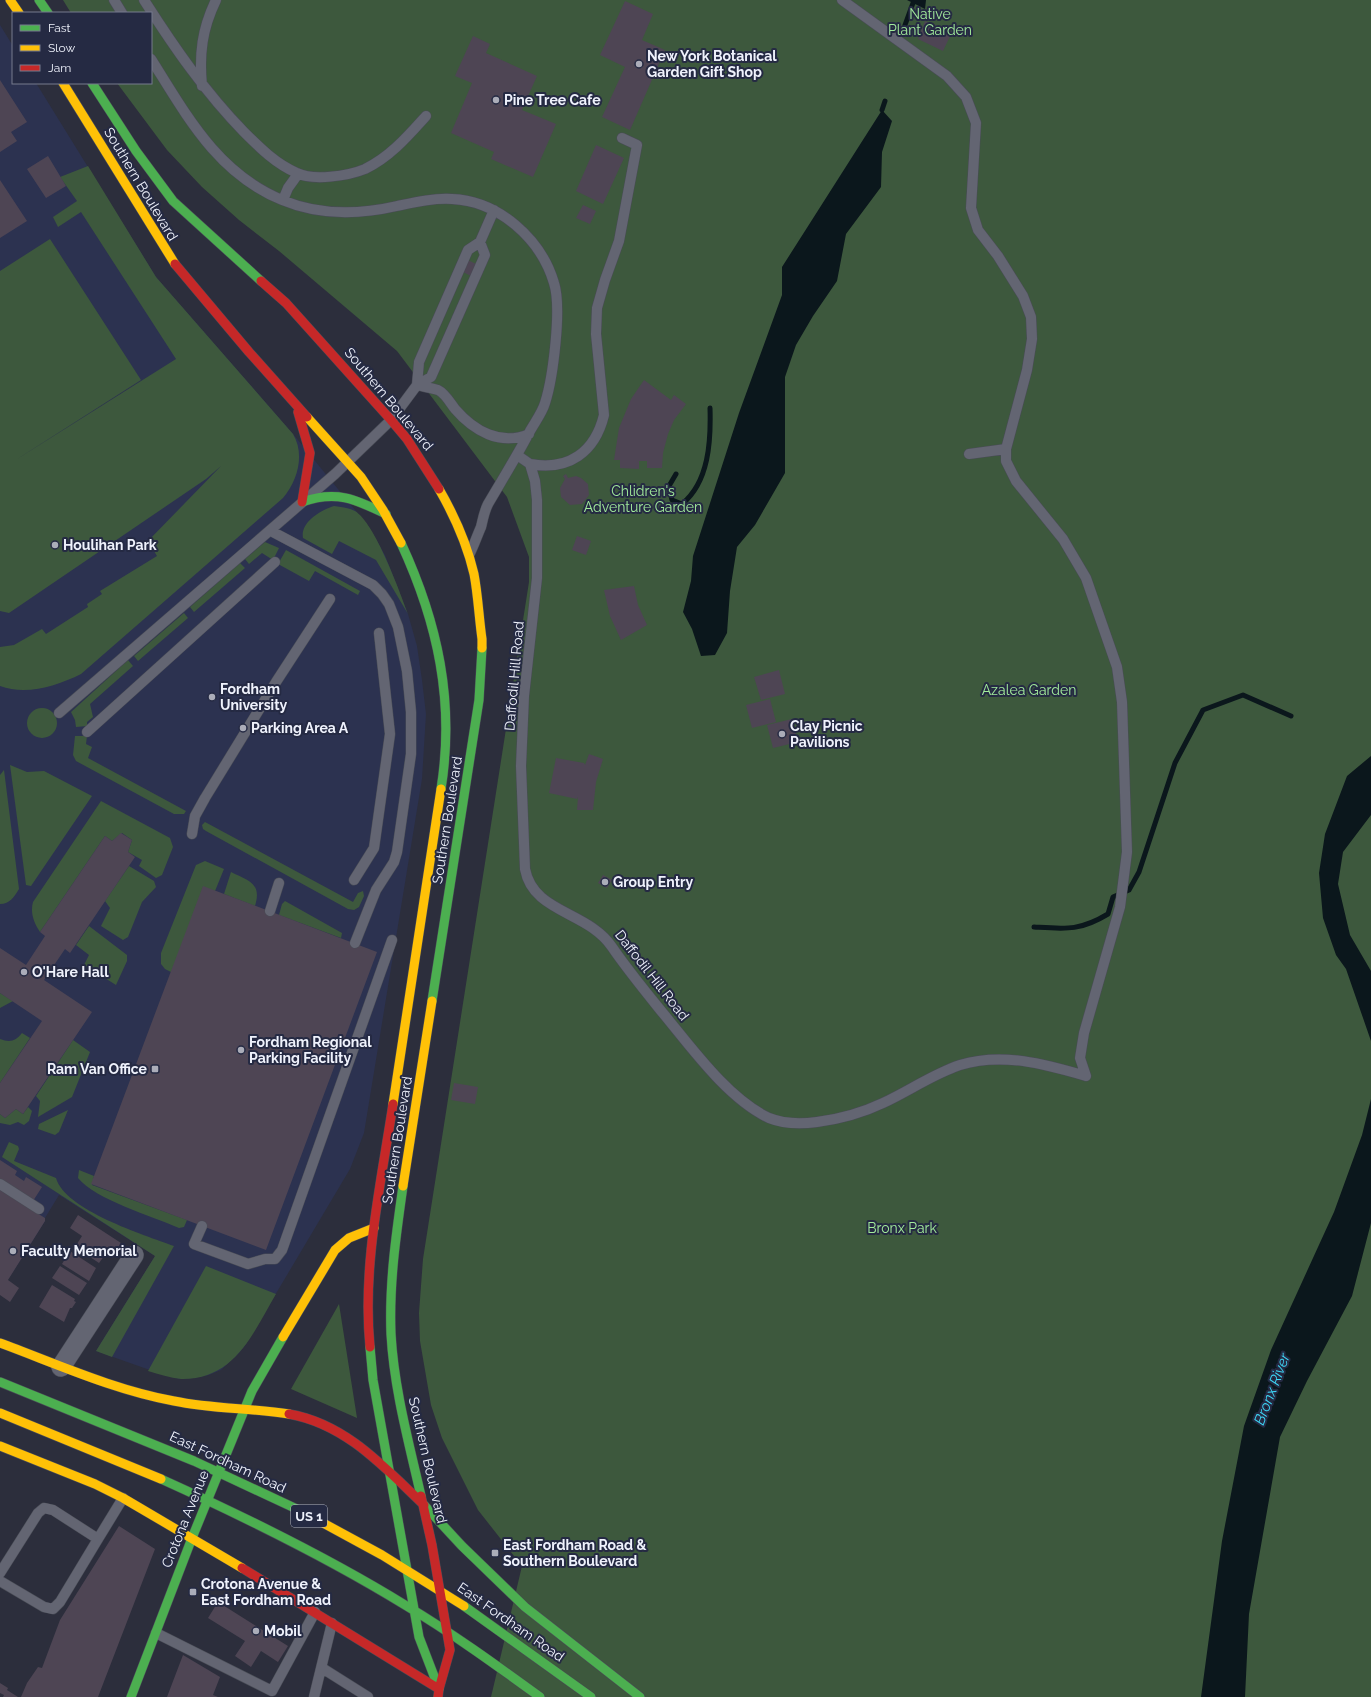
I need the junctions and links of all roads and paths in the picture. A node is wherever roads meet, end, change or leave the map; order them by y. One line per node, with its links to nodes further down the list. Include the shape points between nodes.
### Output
1 (10, 0): 7 (main road)
2 (39, 0): 8 (main road)
3 (114, 0): 9 (lane)
4 (144, 0): 13 (lane)
5 (216, 0): 13 (lane, via 202,41)
6 (842, 0): 24 (lane, via 947,76 966,97 974,117 976,123 971,208 978,230 1023,296 1031,317 1032,339 1027,370)
7 (18, 12)
8 (47, 12)
9 (121, 12)
10 (152, 61): 17 (lane, via 181,107 218,157 263,191)
11 (64, 84): 21 (main road, Southern Boulevard, via 169,257)
12 (93, 84): 22 (main road, Southern Boulevard, via 136,151 173,201 286,303)
13 (202, 86): 16 (lane, via 262,150)
14 (426, 116): 16 (lane, via 398,147 364,169 326,178)
15 (622, 138): 28 (lane, via 636,145 619,241 597,308 596,334 604,415 602,426 597,438 574,459 553,466)
16 (298, 174): 17 (lane)
17 (283, 200): 18 (lane, via 308,209 336,213 362,213 427,199 453,199 477,203)
18 (494, 210): 19 (lane); 23 (lane, via 521,230 541,254 554,284 556,336 545,404)
19 (480, 242): 20 (lane, via 468,250 419,362); 20 (lane, via 485,255 431,377)
20 (417, 385): 22 (lane); 23 (lane, via 440,391 467,422 484,432 505,439 517,439)
21 (296, 405): 27 (main road, Southern Boulevard); 29 (main road, via 310,453)
22 (391, 420): 27 (lane); 32 (main road, Southern Boulevard, via 419,455 441,491)
23 (528, 434): 26 (lane)
24 (1006, 449): 25 (lane); 28 (lane, Daffodil Hill Road, via 1006,461 1016,481 1063,539 1086,578 1117,667 1122,702 1127,852 1120,905 1084,1033 1080,1058 1086,1076 1045,1064 1000,1059 961,1065 918,1083 883,1103 840,1119 799,1124 771,1119 747,1106 707,1067 606,939 584,922 534,892 527,878 521,766 524,696 538,578 537,500)
25 (969, 454)
26 (517, 455): 28 (lane); 32 (lane, via 487,506)
27 (348, 462): 29 (lane); 30 (main road, Southern Boulevard)
28 (530, 464)
29 (302, 502): 30 (main road, via 322,496 342,496); 31 (lane)
30 (386, 514): 47 (main road, Southern Boulevard, via 417,575 433,624 444,675 447,742 442,790)
31 (271, 531): 36 (lane); 43 (lane, via 373,585 389,604 400,634 411,712 411,754 406,793 394,862 376,890)
32 (469, 556): 57 (main road, Southern Boulevard, via 482,638 479,700 397,1226 390,1292 394,1367)
33 (275, 562): 37 (lane)
34 (330, 599): 38 (lane, via 205,798 195,816)
35 (379, 633): 39 (lane, via 390,734 374,848)
36 (59, 713)
37 (87, 732)
38 (192, 834)
39 (354, 880)
40 (279, 883): 41 (lane)
41 (270, 912)
42 (392, 940): 46 (lane, via 282,1250 275,1259 248,1264 194,1244)
43 (355, 943)
44 (0, 1184): 45 (lane)
45 (39, 1209)
46 (202, 1226)
47 (374, 1228): 52 (main road, Crotona Avenue, via 349,1238 335,1250 259,1378); 55 (main road, Southern Boulevard, via 367,1288 368,1340)
48 (134, 1255): 50 (street)
49 (0, 1343): 50 (main road)
50 (61, 1367): 52 (main road, via 163,1399)
51 (0, 1382): 72 (main road, East Fordham Road / US 1, via 189,1459 274,1498 380,1554 484,1619)
52 (244, 1410): 55 (main road, via 289,1413 326,1425 350,1439); 58 (main road, Crotona Avenue)
53 (0, 1413): 71 (main road, US 1, via 147,1472 298,1545 432,1622)
54 (2, 1452): 56 (main road, via 95,1484)
55 (390, 1474): 57 (main road); 66 (main road, Southern Boulevard, via 419,1637)
56 (122, 1498): 58 (main road); 59 (lane)
57 (424, 1505): 66 (main road, Southern Boulevard, via 450,1650); 73 (main road, via 525,1607)
58 (192, 1538): 62 (main road); 64 (main road, Crotona Avenue)
59 (98, 1539): 60 (lane, via 53,1510 44,1508 38,1513); 61 (lane, via 60,1602 53,1609 44,1607)
60 (0, 1573)
61 (0, 1581)
62 (315, 1612): 63 (main road); 64 (lane, via 272,1691)
63 (332, 1624): 65 (lane); 66 (main road)
64 (156, 1633): 67 (main road, Crotona Avenue)
65 (322, 1668): 68 (lane); 69 (lane)
66 (439, 1693): 70 (main road)
67 (131, 1697)
68 (314, 1697)
69 (368, 1697)
70 (451, 1697)
71 (540, 1697)
72 (591, 1697)
73 (640, 1697)

